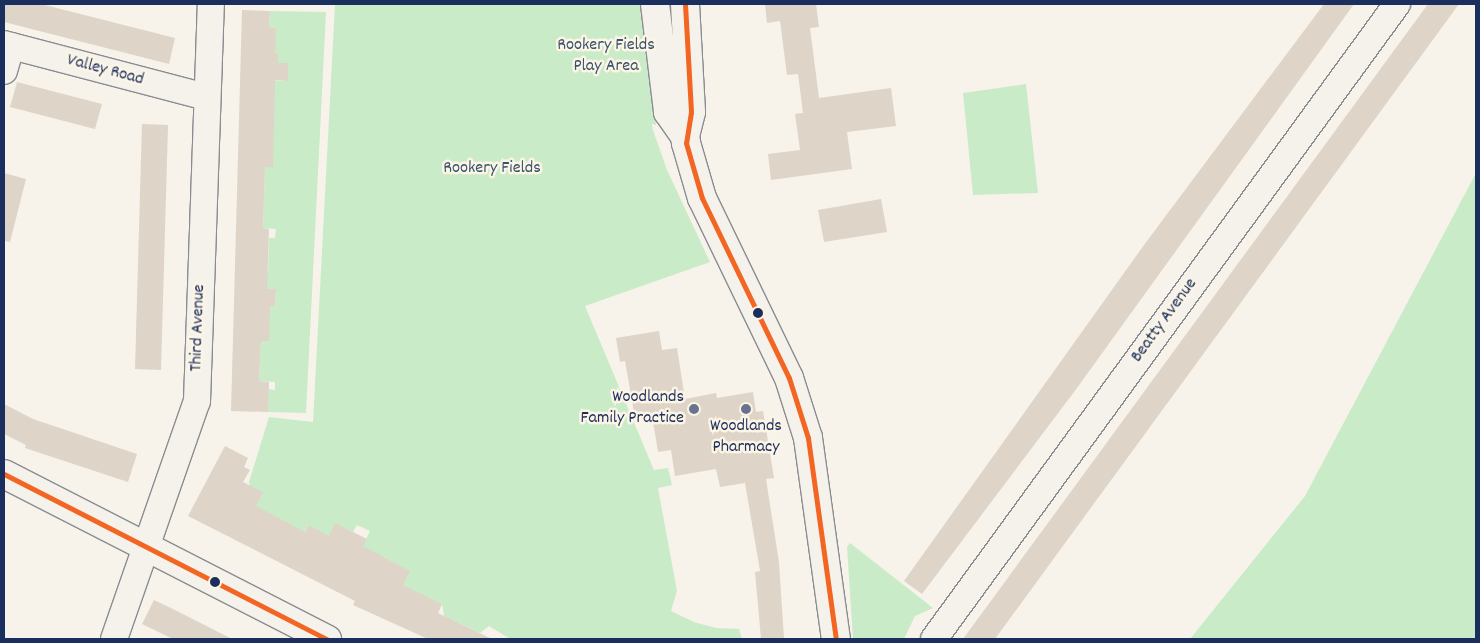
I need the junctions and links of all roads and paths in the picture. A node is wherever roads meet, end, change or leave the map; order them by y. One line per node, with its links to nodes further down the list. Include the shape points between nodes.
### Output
1 (211, 4): 7 (street, Third Avenue)
2 (655, 4): 8 (street, via 668,112)
3 (685, 4): 8 (street, via 691,112)
4 (1397, 4): 14 (street, Beatty Avenue)
5 (7, 45): 6 (street); 7 (street, Valley Road)
6 (4, 71)
7 (206, 97): 10 (street, Third Avenue, via 197,401)
8 (685, 136): 13 (street, via 702,198 789,378 808,438)
9 (4, 474): 10 (street)
10 (145, 546): 11 (street, Third Avenue); 12 (street)
11 (114, 639)
12 (327, 639)
13 (836, 639)
14 (934, 639)

